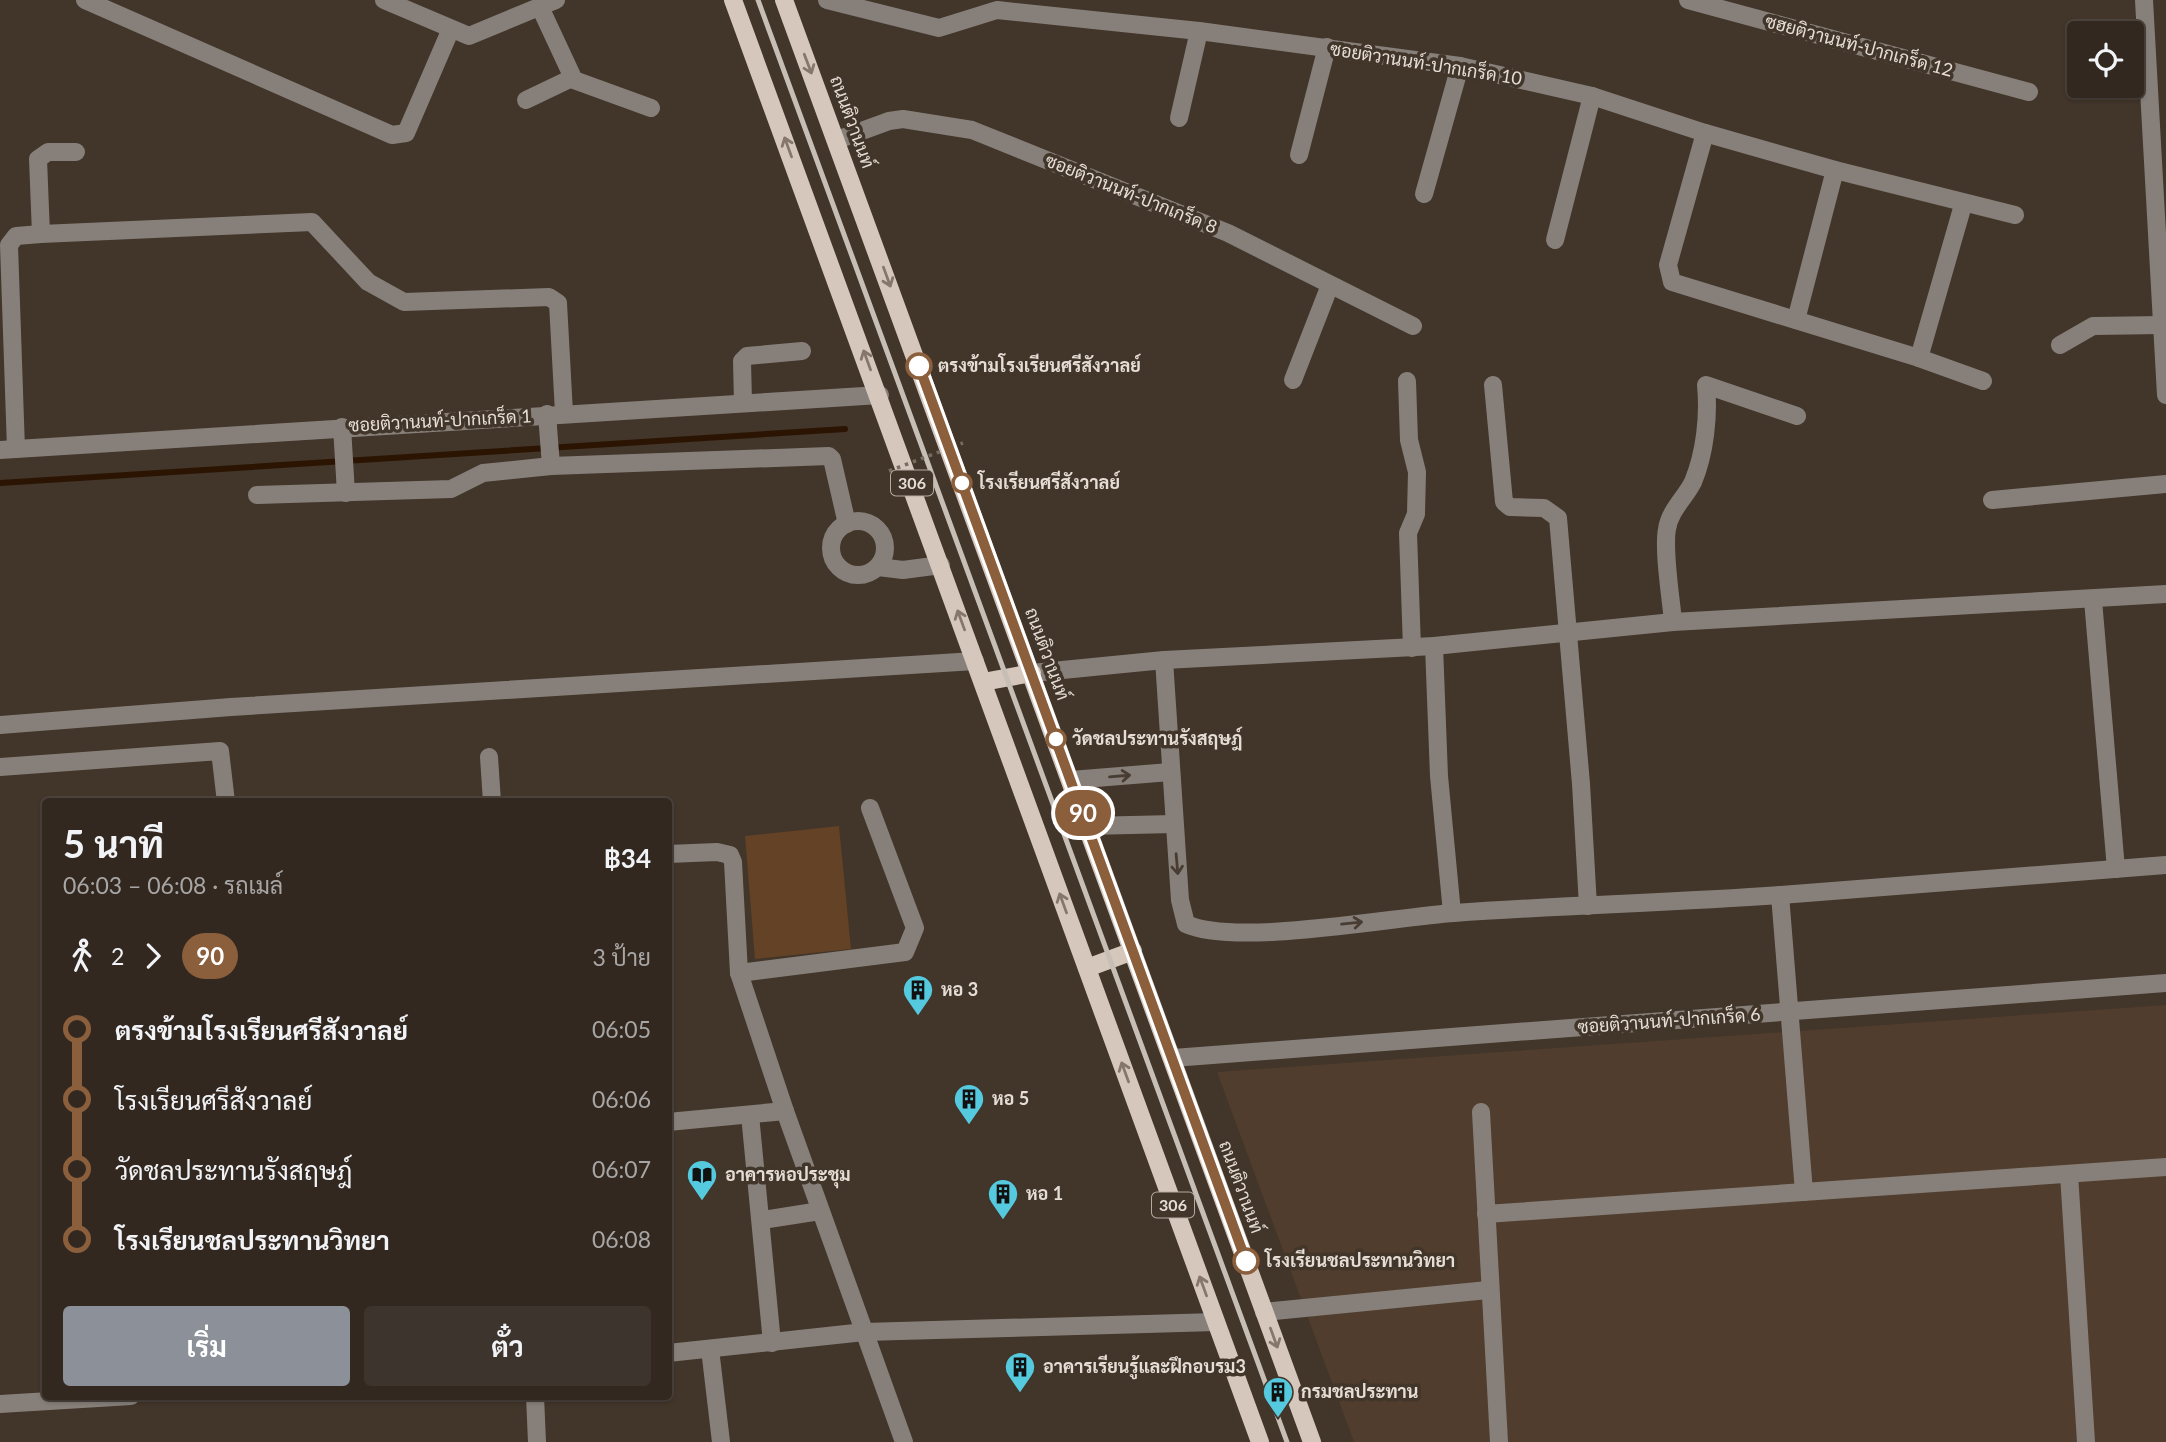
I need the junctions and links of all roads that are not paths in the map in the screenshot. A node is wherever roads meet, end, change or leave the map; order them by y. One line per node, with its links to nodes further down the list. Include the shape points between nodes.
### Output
1 (85, 0): 9 (street, via 392,135 406,133)
2 (384, 0): 9 (street)
3 (733, 0): 40 (main road, 306, one-way to 3)
4 (784, 0): 20 (main road, ถนนติวานนท์ / 306, one-way to 20)
5 (827, 0): 10 (street, ซอยติวานนท์-ปากเกร็ด 10, via 939,28 998,10)
6 (1688, 0): 14 (street, ซฮยติวานนท์-ปากเกร็ด 12)
7 (2144, 0): 32 (street)
8 (548, 4): 9 (street, via 469,36); 13 (street)
9 (450, 31)
10 (1199, 31): 11 (street, ซอยติวานนท์-ปากเกร็ด 10); 18 (street)
11 (1327, 47): 12 (street, ซอยติวานนท์-ปากเกร็ด 10); 22 (street)
12 (1460, 66): 15 (street, ซอยติวานนท์-ปากเกร็ด 10); 24 (street)
13 (572, 78): 16 (street); 17 (street)
14 (2029, 92)
15 (1592, 96): 19 (street, ซอยติวานนท์-ปากเกร็ด 10); 28 (street)
16 (526, 100)
17 (651, 108)
18 (1179, 118)
19 (1705, 133): 23 (street, ซอยติวานนท์-ปากเกร็ด 10); 30 (street, via 1668,265 1670,278 1678,286)
20 (837, 141): 29 (street, ซอยติวานนท์-ปากเกร็ด 8, via 903,119 972,130 1228,233); 63 (main road, ถนนติวานนท์ / 306, one-way to 63)
21 (76, 152): 27 (street, via 48,152 38,159)
22 (1299, 155)
23 (1835, 170): 25 (street, ซอยติวานนท์-ปากเกร็ด 10); 30 (street)
24 (1424, 194)
25 (1963, 205): 26 (street, ซอยติวานนท์-ปากเกร็ด 10); 35 (street)
26 (2015, 215)
27 (41, 234): 43 (street, via 312,222 368,282 404,302 554,298 558,303); 46 (street, via 16,236 9,245)
28 (1555, 240)
29 (1330, 285): 31 (street, ซอยติวานนท์-ปากเกร็ด 8); 36 (street)
30 (1797, 320): 35 (street)
31 (1413, 326)
32 (2162, 326): 33 (street, via 2093,326); 41 (street)
33 (2060, 345)
34 (802, 351): 42 (street, via 747,356 743,361)
35 (1920, 358): 38 (street)
36 (1293, 380)
37 (1407, 382): 60 (street, via 1409,440 1417,472 1416,514 1408,533)
38 (1983, 382)
39 (1493, 386): 58 (street, via 1504,502 1510,507 1544,508 1558,518)
40 (880, 395): 42 (street, ซอยติวานนท์-ปากเกร็ด 1); 53 (main road, 306)
41 (2166, 396)
42 (743, 402): 43 (street, ซอยติวานนท์-ปากเกร็ด 1)
43 (555, 414): 45 (street, ซอยติวานนท์-ปากเกร็ด 1); 47 (street)
44 (1797, 416): 57 (street, via 1706,385 1708,409 1698,466 1666,530)
45 (342, 426): 46 (street, ซอยติวานนท์-ปากเกร็ด 1); 49 (street)
46 (8, 450)
47 (551, 466): 49 (street, via 483,473 451,489); 52 (street, via 829,456)
48 (2166, 484): 51 (street)
49 (346, 493): 50 (street)
50 (257, 495)
51 (1992, 500)
52 (847, 524): 54 (street, via 869,523 885,538 884,558); 54 (street, via 837,529 832,540 833,560 850,573)
53 (941, 565): 54 (street, via 903,570); 62 (main road, 306, one-way to 53)
54 (878, 567)
55 (2166, 594): 56 (street)
56 (2093, 600): 57 (street); 77 (street)
57 (1673, 622): 58 (street)
58 (1566, 633): 59 (street); 79 (street)
59 (1434, 646): 60 (street); 80 (street, via 1440,790)
60 (1412, 648): 61 (street)
61 (1164, 660): 63 (street); 68 (street)
62 (975, 661): 64 (main road, 306); 65 (street)
63 (1032, 673): 64 (main road); 69 (main road, ถนนติวานนท์ / 306)
64 (982, 682): 82 (main road, 306, one-way to 64)
65 (0, 725)
66 (489, 757): 71 (street)
67 (0, 767): 70 (street, via 220,751)
68 (1170, 772): 69 (street, one-way to 68); 73 (street)
69 (1071, 780): 74 (main road, ถนนติวานนท์ / 306)
70 (226, 798)
71 (492, 798)
72 (870, 808): 83 (street, via 915,928 905,952)
73 (1174, 824): 74 (street); 80 (street, one-way to 80, via 1184,919 1197,929 1289,929)
74 (1088, 826): 81 (main road, ถนนติวานนท์ / 306)
75 (672, 854): 83 (street, via 730,855)
76 (2166, 865): 77 (street)
77 (2116, 869): 78 (street)
78 (1780, 895): 79 (street); 85 (street)
79 (1588, 906): 80 (street)
80 (1452, 913)
81 (1133, 951): 82 (main road); 86 (main road, ถนนติวานนท์ / 306)
82 (1087, 968): 99 (main road, 306, one-way to 82)
83 (740, 973): 87 (street)
84 (2166, 983): 85 (street, ซอยติวานนท์-ปากเกร็ด 6)
85 (1791, 1013): 86 (street, ซอยติวานนท์-ปากเกร็ด 6); 93 (street)
86 (1173, 1058): 98 (main road, ถนนติวานนท์ / 306)
87 (785, 1111): 89 (street); 94 (street)
88 (1481, 1112): 95 (street)
89 (750, 1115): 90 (street); 96 (street)
90 (672, 1122)
91 (2166, 1167): 92 (street)
92 (2069, 1174): 93 (street); 113 (street)
93 (1804, 1192): 95 (street)
94 (820, 1211): 96 (street); 100 (street)
95 (1486, 1214): 97 (street)
96 (762, 1220): 101 (street)
97 (1489, 1290): 98 (street); 112 (street)
98 (1264, 1312): 111 (main road, ถนนติวานนท์ / 306, one-way to 111)
99 (1216, 1322): 100 (street); 110 (main road, 306)
100 (864, 1332): 101 (street); 109 (street)
101 (772, 1343): 102 (street)
102 (710, 1349): 103 (street); 108 (street)
103 (672, 1353)
104 (66, 1400): 106 (street)
105 (535, 1400): 107 (street)
106 (0, 1404)
107 (537, 1442)
108 (721, 1442)
109 (904, 1442)
110 (1260, 1442)
111 (1312, 1442)
112 (1499, 1442)
113 (2086, 1442)

